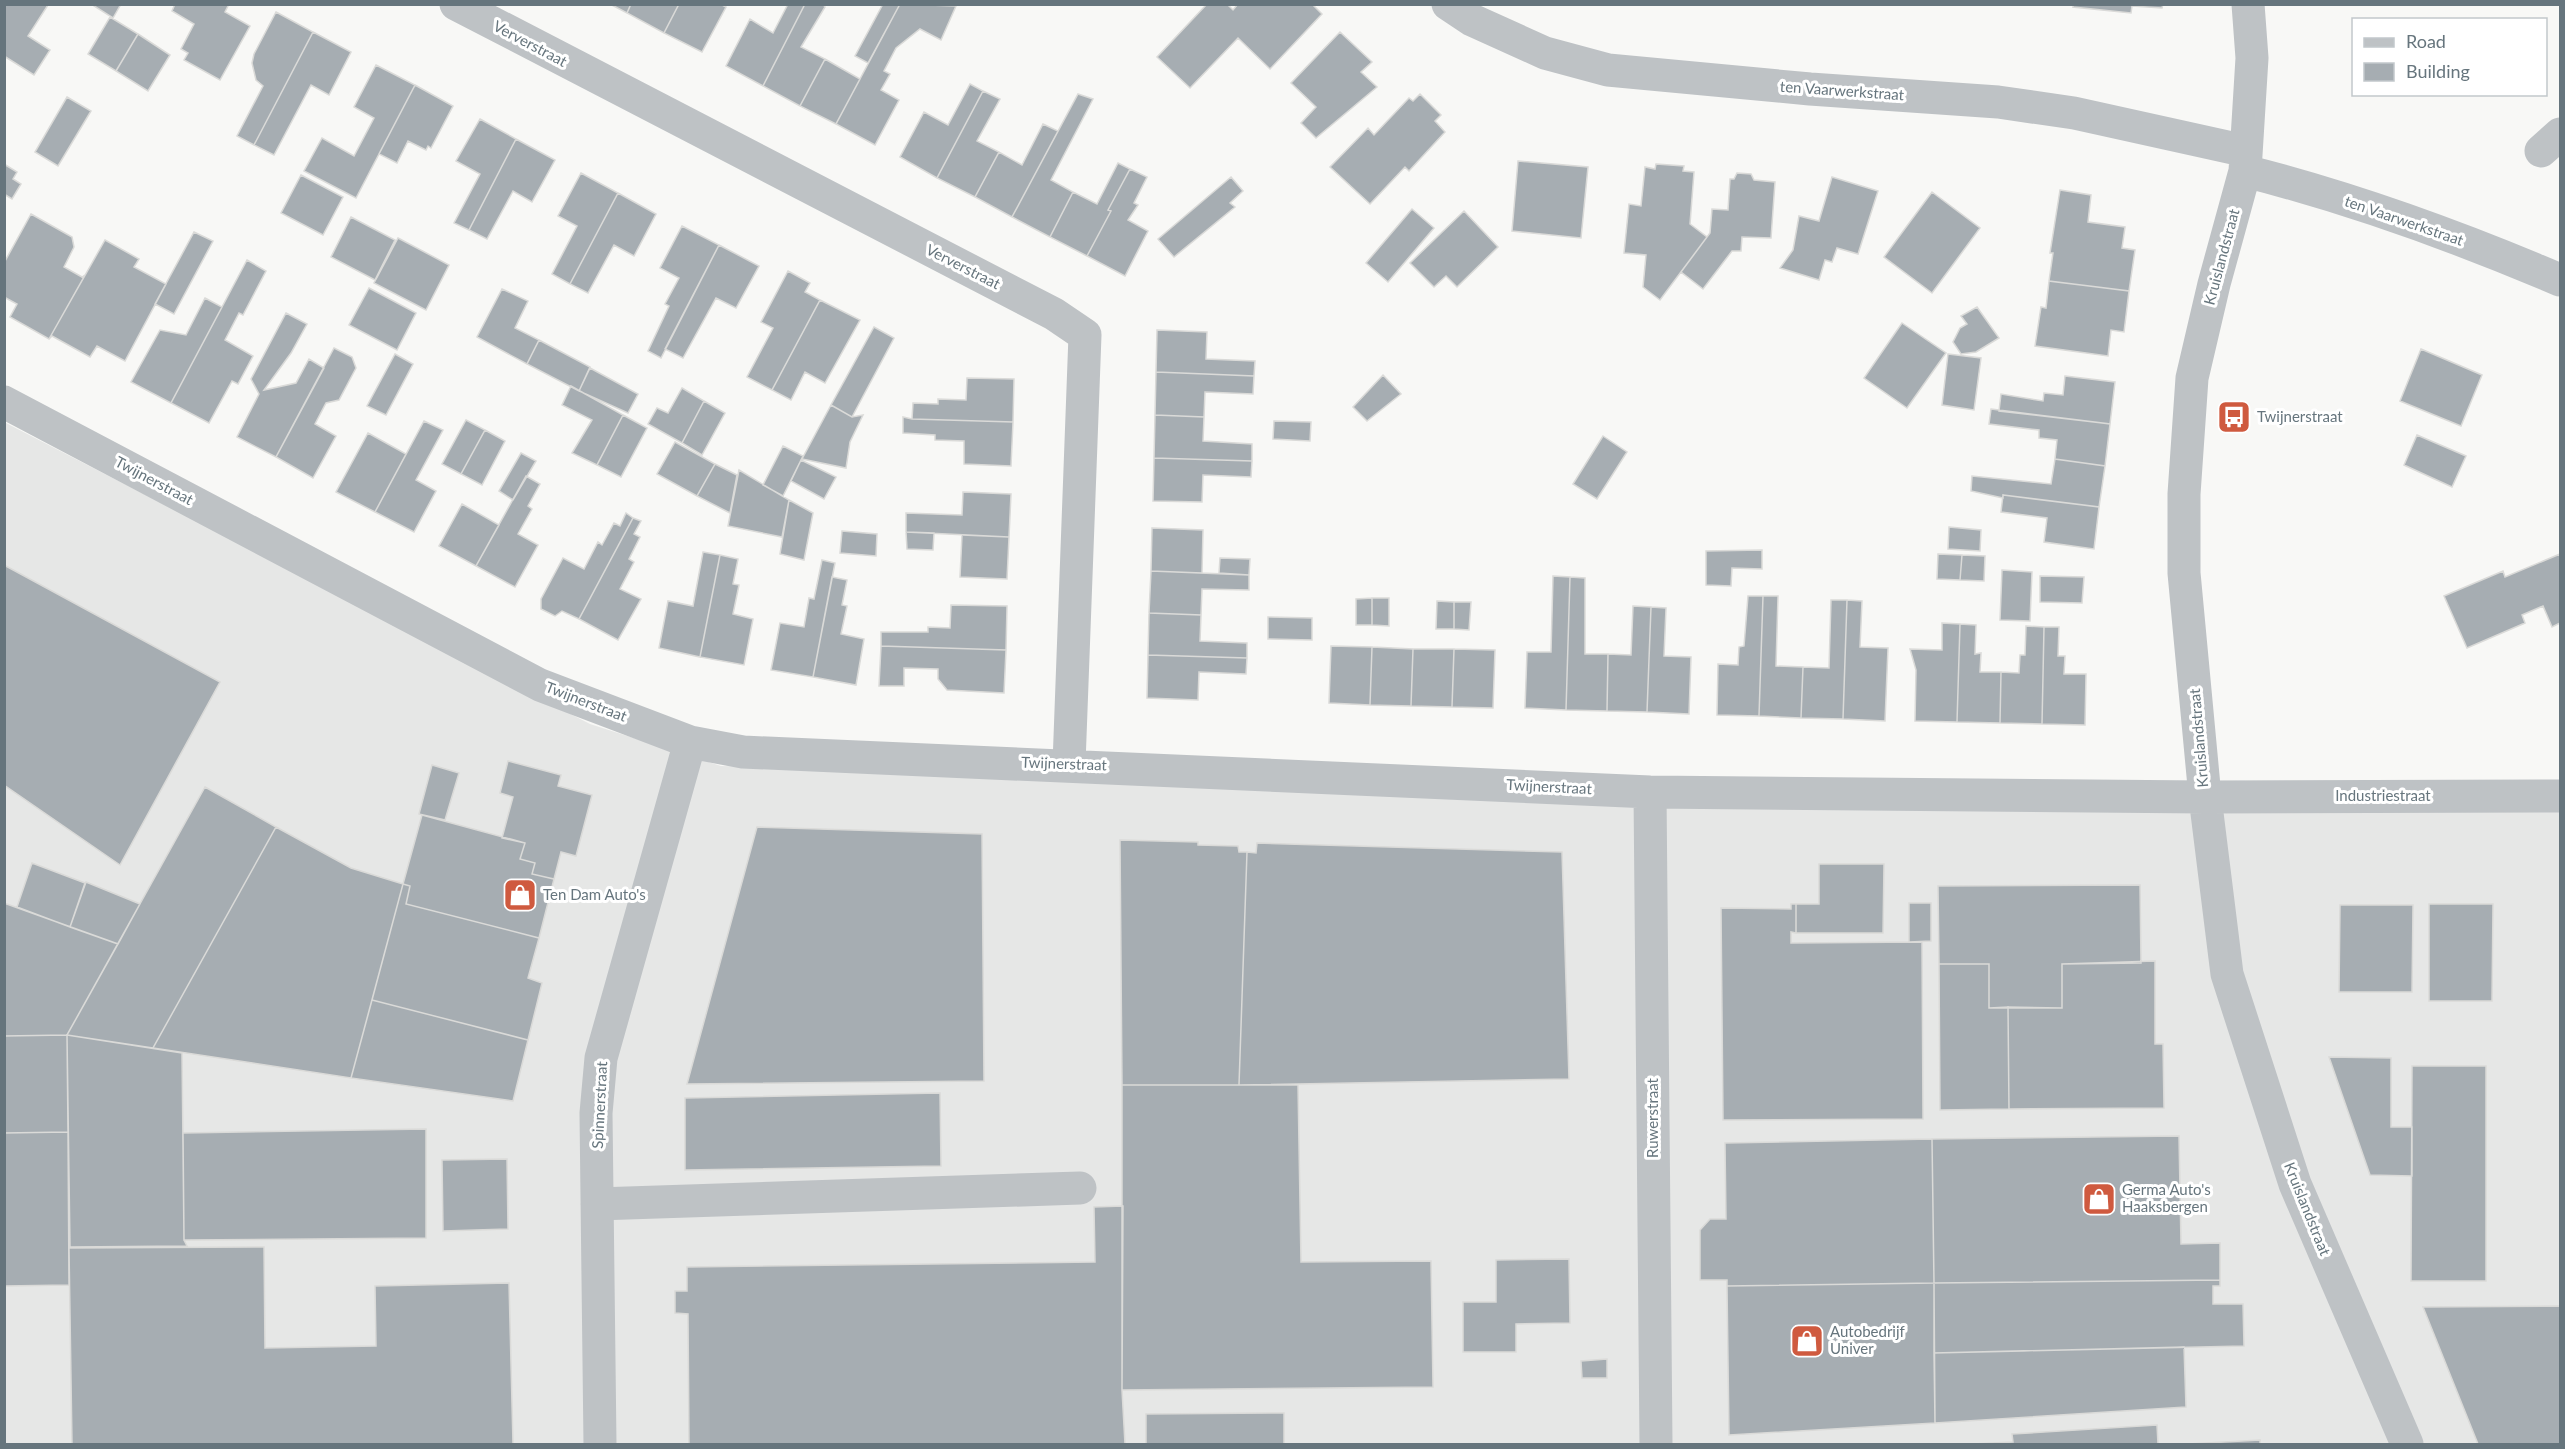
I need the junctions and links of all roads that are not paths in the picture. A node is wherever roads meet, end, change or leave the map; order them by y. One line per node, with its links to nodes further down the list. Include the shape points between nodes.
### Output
1 (456, 4): 8 (street, Ververstraat, via 1054,314 1085,335)
2 (1448, 4): 4 (street, ten Vaarwerkstraat, via 1472,20 1545,53 1608,70 1998,102 2074,113)
3 (2248, 4): 4 (street, Kruislandstraat, via 2252,58)
4 (2245, 161): 5 (street, ten Vaarwerkstraat); 11 (street, Kruislandstraat, via 2192,378 2184,494 2184,573)
5 (2560, 280)
6 (4, 402): 7 (street, Twijnerstraat, via 540,685)
7 (690, 742): 8 (street, Twijnerstraat, via 743,752); 13 (street, Spinnerstraat, via 601,1058 596,1113)
8 (1069, 764): 9 (street, Twijnerstraat)
9 (1650, 792): 11 (street, Twijnerstraat); 15 (street, Ruwerstraat)
10 (2560, 796): 11 (street, Industriestraat)
11 (2205, 797): 16 (street, Kruislandstraat, via 2227,974 2295,1184)
12 (1080, 1188): 13 (street)
13 (597, 1204): 14 (street, Spinnerstraat)
14 (600, 1444)
15 (1656, 1444)
16 (2407, 1444)

